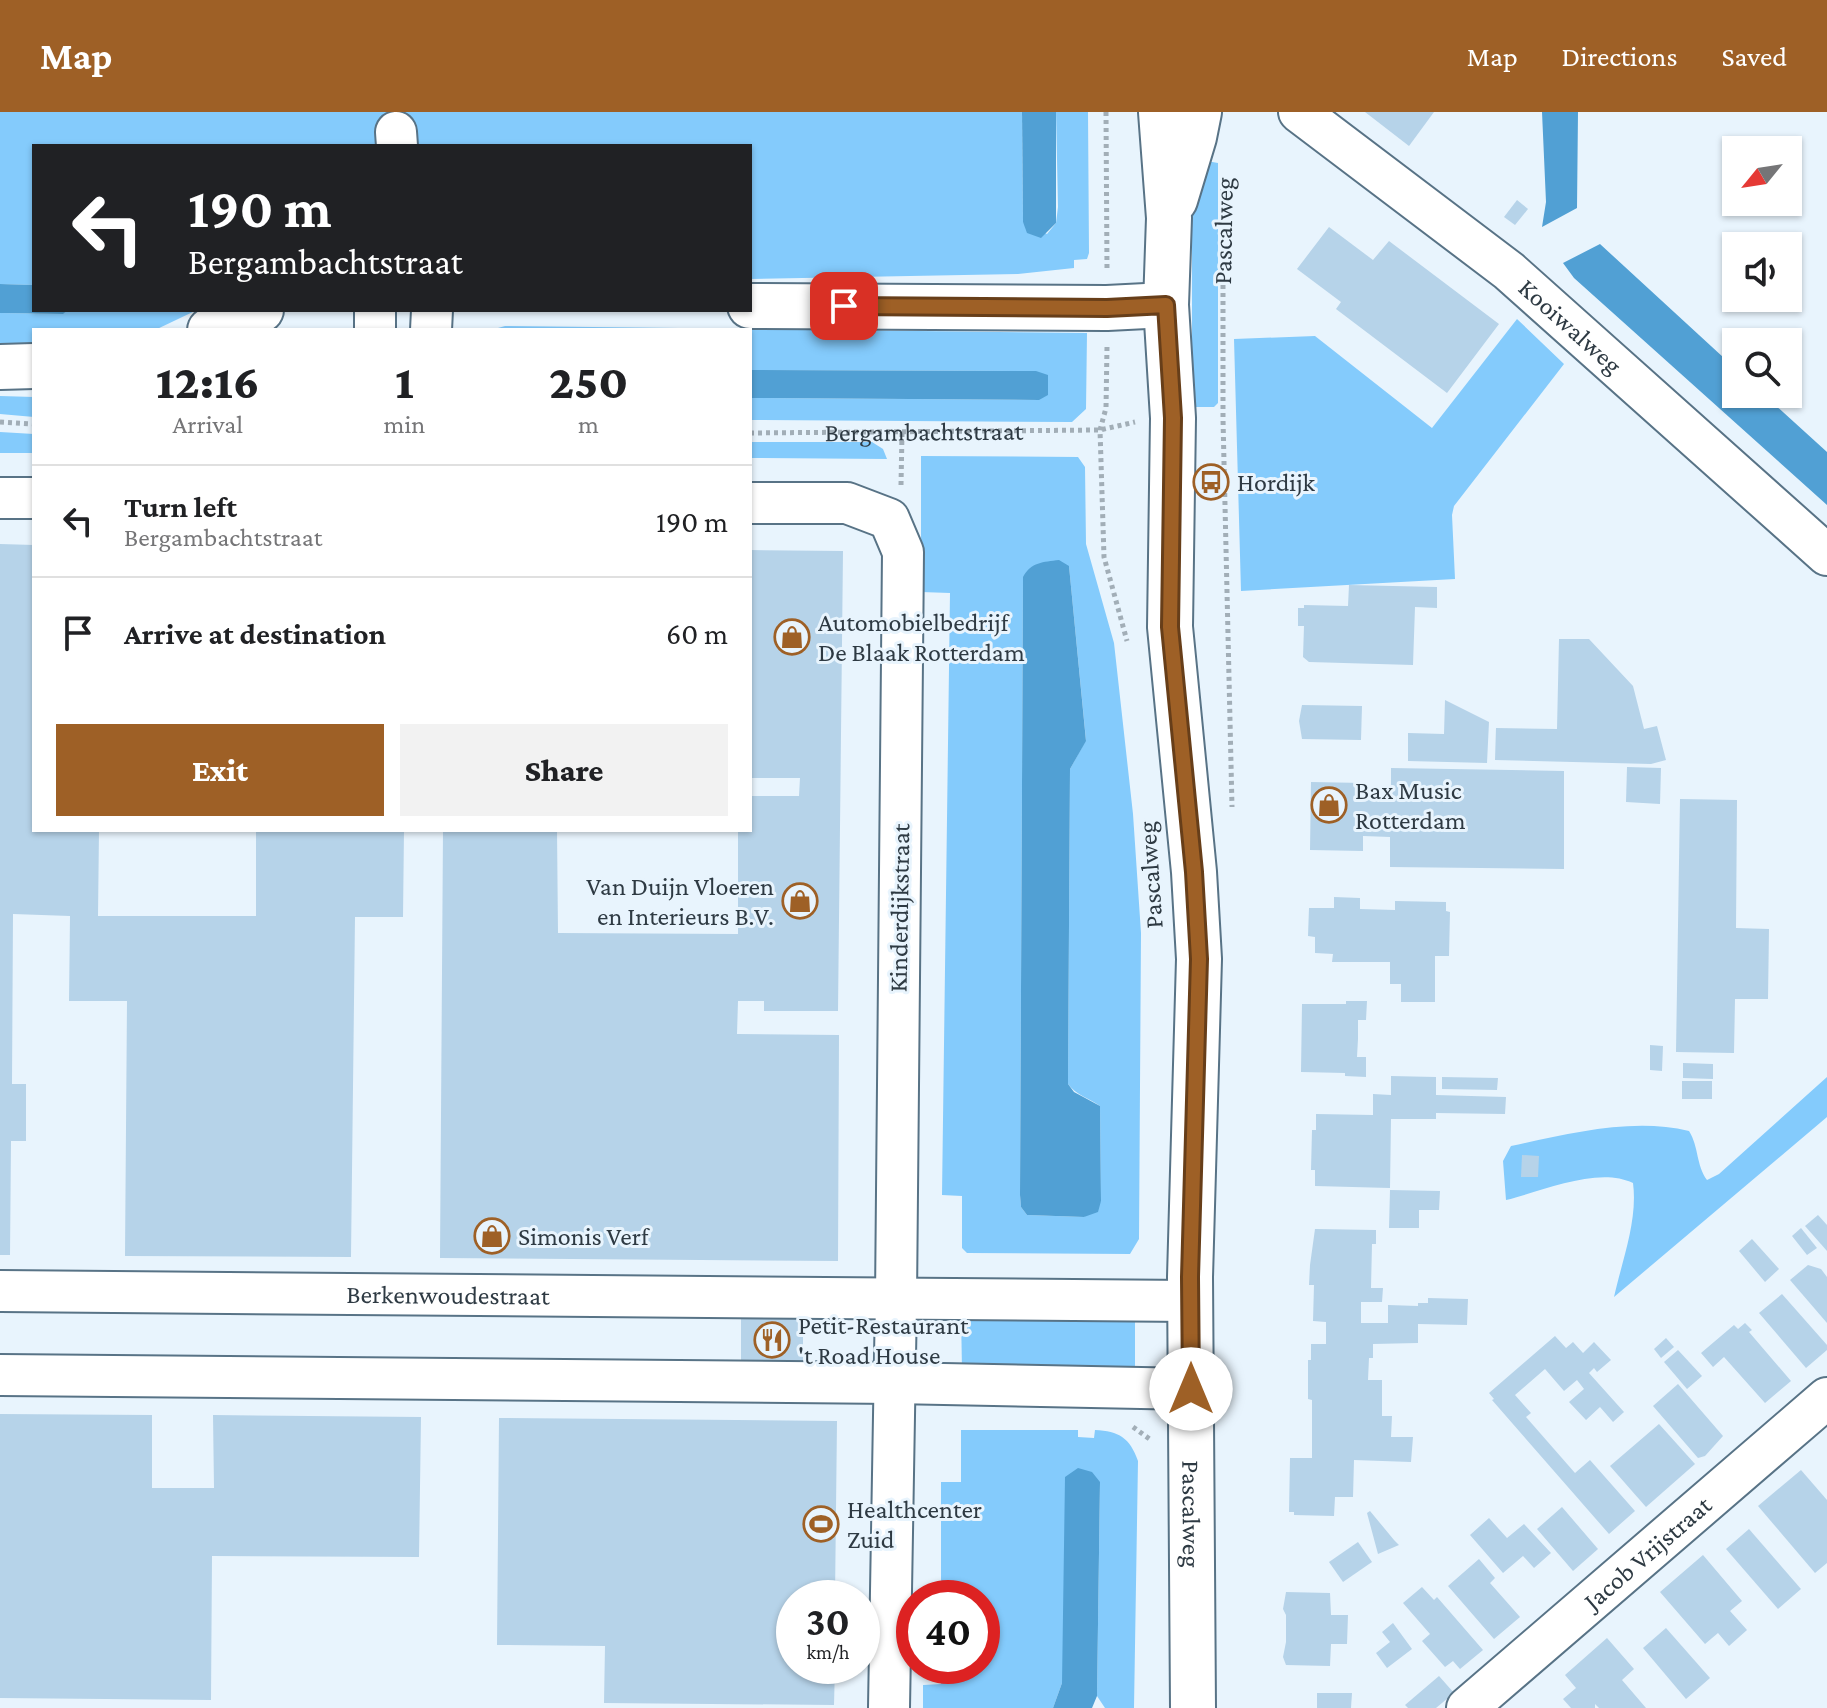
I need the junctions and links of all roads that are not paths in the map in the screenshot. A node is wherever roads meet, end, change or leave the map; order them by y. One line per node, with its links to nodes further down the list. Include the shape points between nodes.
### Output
1 (1161, 112): 4 (street, Pascalweg)
2 (1199, 112): 4 (street, Pascalweg)
3 (1299, 112): 14 (street, Kooiwalweg, via 1509,271)
4 (1169, 218): 5 (street, Pascalweg)
5 (1166, 305): 6 (street); 17 (street, Pascalweg, via 1173,418 1170,627 1199,959)
6 (752, 306)
7 (256, 312): 8 (street)
8 (215, 328)
9 (32, 366): 10 (street)
10 (0, 367)
11 (0, 498): 12 (street)
12 (32, 498)
13 (752, 503): 16 (street, Kinderdijkstraat, via 847,503 889,519 903,552)
14 (1827, 555)
15 (0, 1291): 16 (street, Berkenwoudestraat)
16 (896, 1299): 17 (street, Berkenwoudestraat); 19 (street)
17 (1190, 1301): 20 (street, Pascalweg)
18 (0, 1375): 19 (street)
19 (894, 1383): 20 (street); 22 (street)
20 (1172, 1390): 23 (street, Pascalweg)
21 (1827, 1398): 24 (street, Jacob Vrijstraat)
22 (889, 1708)
23 (1193, 1708)
24 (1467, 1708)

